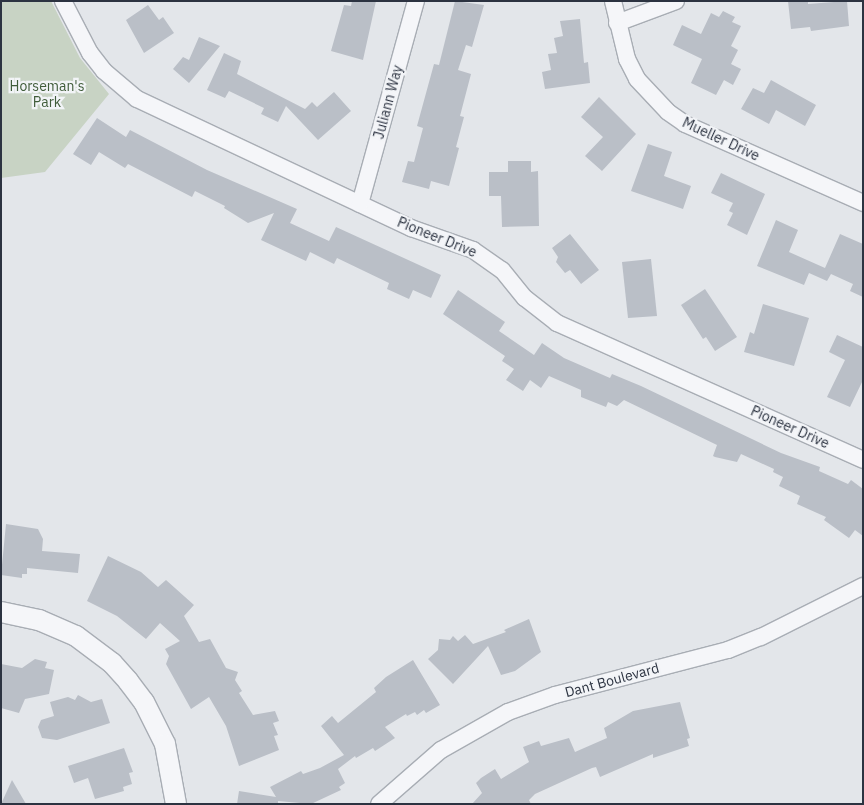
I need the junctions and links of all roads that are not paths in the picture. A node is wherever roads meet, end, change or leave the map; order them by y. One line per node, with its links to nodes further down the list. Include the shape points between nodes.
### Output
1 (63, 1): 7 (street, Pioneer Drive, via 90,53 126,91)
2 (416, 1): 7 (street, Juliann Way)
3 (613, 1): 5 (street, Mueller Drive)
4 (676, 1): 5 (street)
5 (617, 24): 6 (street, Mueller Drive, via 627,59 638,79 668,112 685,124)
6 (863, 203)
7 (360, 204): 8 (street, Pioneer Drive, via 488,258 525,298 557,322)
8 (863, 460)
9 (863, 586): 12 (street, Dant Boulevard, via 761,638 728,650 555,695 508,712 441,750)
10 (1, 612): 11 (street, via 39,620 76,636 112,663 144,702 165,744)
11 (176, 804)
12 (379, 804)

